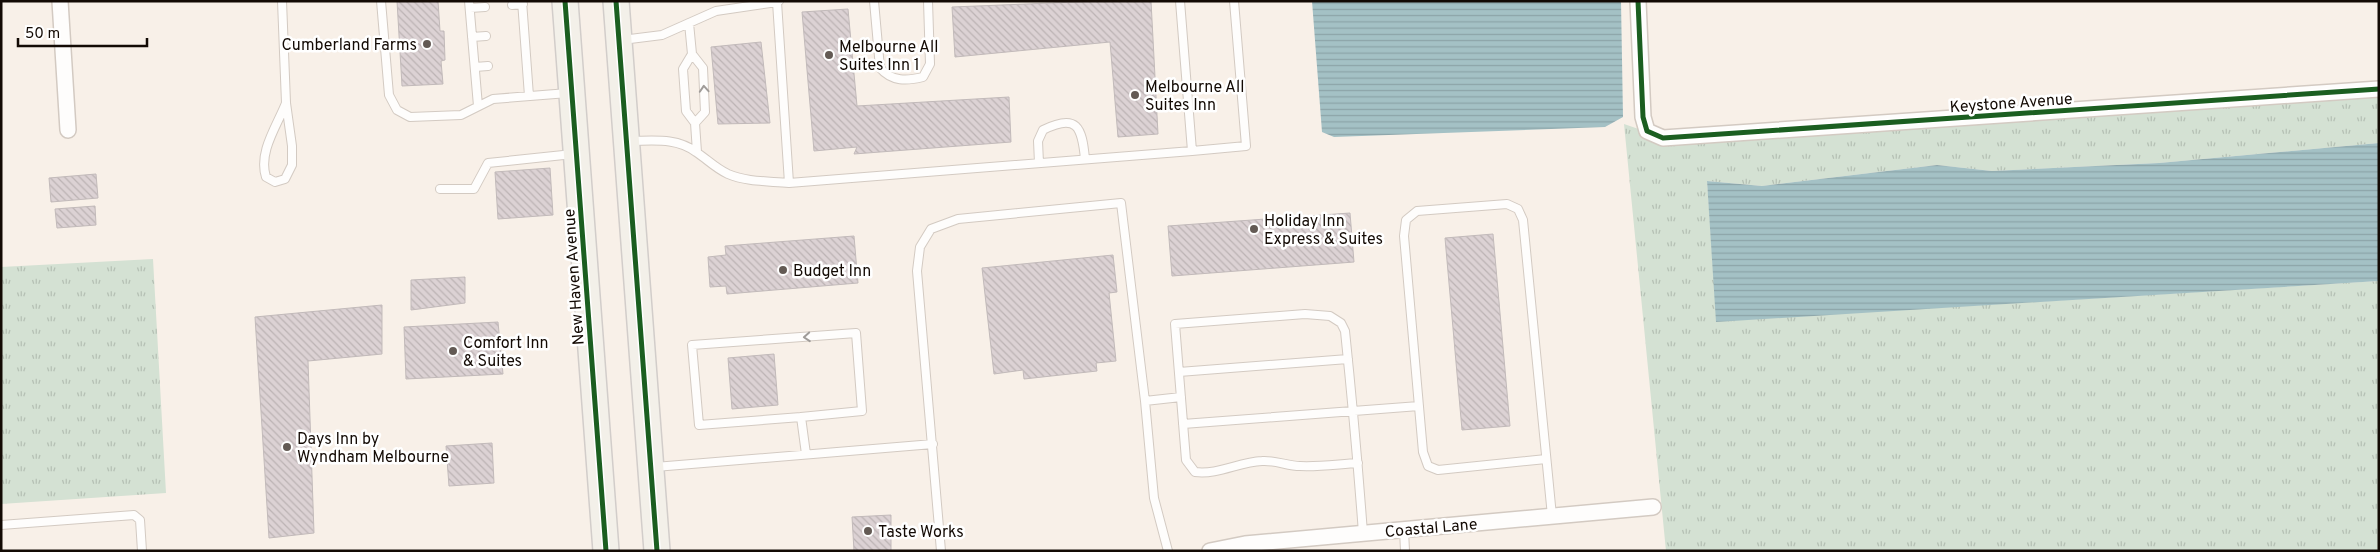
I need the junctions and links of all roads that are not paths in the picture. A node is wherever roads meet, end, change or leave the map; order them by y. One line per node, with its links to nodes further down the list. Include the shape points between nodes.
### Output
1 (60, 1): 33 (street)
2 (282, 1): 30 (lane)
3 (381, 1): 31 (lane, via 389,95 397,110 410,117 461,115)
4 (565, 1): 28 (main road, New Haven Avenue)
5 (616, 1): 21 (main road)
6 (778, 1): 16 (lane, via 716,11); 40 (lane)
7 (874, 1): 8 (lane, via 880,68 891,78 902,80 923,77 928,72)
8 (928, 1)
9 (1180, 1): 35 (lane)
10 (1234, 1): 35 (lane, via 1246,146)
11 (1638, 1): 27 (street, Keystone Avenue, via 1642,117 1647,131 1663,138)
12 (522, 3): 14 (lane); 18 (lane)
13 (470, 5): 15 (lane); 20 (lane)
14 (512, 5)
15 (485, 7)
16 (689, 23): 21 (lane, via 662,35); 22 (lane)
17 (515, 34): 18 (lane)
18 (524, 34): 23 (lane)
19 (486, 36): 20 (lane)
20 (472, 37): 26 (lane)
21 (620, 40): 34 (main road)
22 (692, 54): 32 (lane, via 683,69 686,112); 32 (lane, one-way to 22, via 705,112 702,68)
23 (526, 64): 24 (lane); 29 (lane)
24 (518, 65)
25 (488, 66): 26 (lane)
26 (475, 67): 31 (lane)
27 (2379, 89)
28 (572, 92): 29 (lane); 37 (main road, New Haven Avenue)
29 (529, 96): 31 (lane, via 493,99)
30 (286, 103): 30 (lane, via 265,150 266,177 275,182 285,179 292,165 291,127)
31 (478, 106)
32 (696, 123): 36 (lane)
33 (68, 130)
34 (627, 142): 36 (lane, via 665,140); 54 (main road)
35 (1192, 150): 38 (lane)
36 (697, 152): 40 (lane, via 710,164 744,179)
37 (576, 153): 41 (lane, via 488,163 474,188); 61 (main road, New Haven Avenue)
38 (1085, 159): 39 (lane); 39 (lane, via 1083,136 1078,128 1069,123 1056,123 1043,130 1038,141)
39 (1039, 163): 40 (lane)
40 (789, 183)
41 (440, 189)
42 (1348, 359): 43 (lane); 43 (lane, via 1345,331 1341,323 1330,316 1305,314 1175,324); 47 (lane)
43 (1179, 372): 44 (lane)
44 (1181, 397): 45 (lane); 49 (lane)
45 (1145, 401): 50 (lane, via 1121,203 958,219 931,229 920,248 917,270); 64 (lane, via 1154,498)
46 (1419, 406): 47 (lane); 52 (lane, via 1423,452 1428,466 1438,470); 52 (lane, via 1404,236 1406,220 1417,211 1507,204 1518,209 1524,220)
47 (1353, 411): 49 (lane); 53 (lane)
48 (801, 417): 48 (lane, one-way to 48, via 862,411 856,333 692,345 699,425); 51 (lane)
49 (1183, 424): 53 (lane, via 1186,460 1195,472 1224,470 1241,463 1264,460 1300,466)
50 (933, 444): 51 (lane); 63 (lane)
51 (806, 454): 54 (lane)
52 (1546, 459): 56 (lane)
53 (1358, 463): 59 (lane)
54 (650, 467): 62 (main road)
55 (1653, 507): 56 (street, Coastal Lane)
56 (1552, 516): 58 (street, Coastal Lane)
57 (1, 525): 60 (lane, via 134,515 140,520)
58 (1404, 530): 59 (street, Coastal Lane); 66 (lane)
59 (1363, 533): 65 (street, Coastal Lane, via 1245,544)
60 (142, 551)
61 (606, 551)
62 (657, 551)
63 (942, 551)
64 (1168, 551)
65 (1210, 551)
66 (1405, 551)

